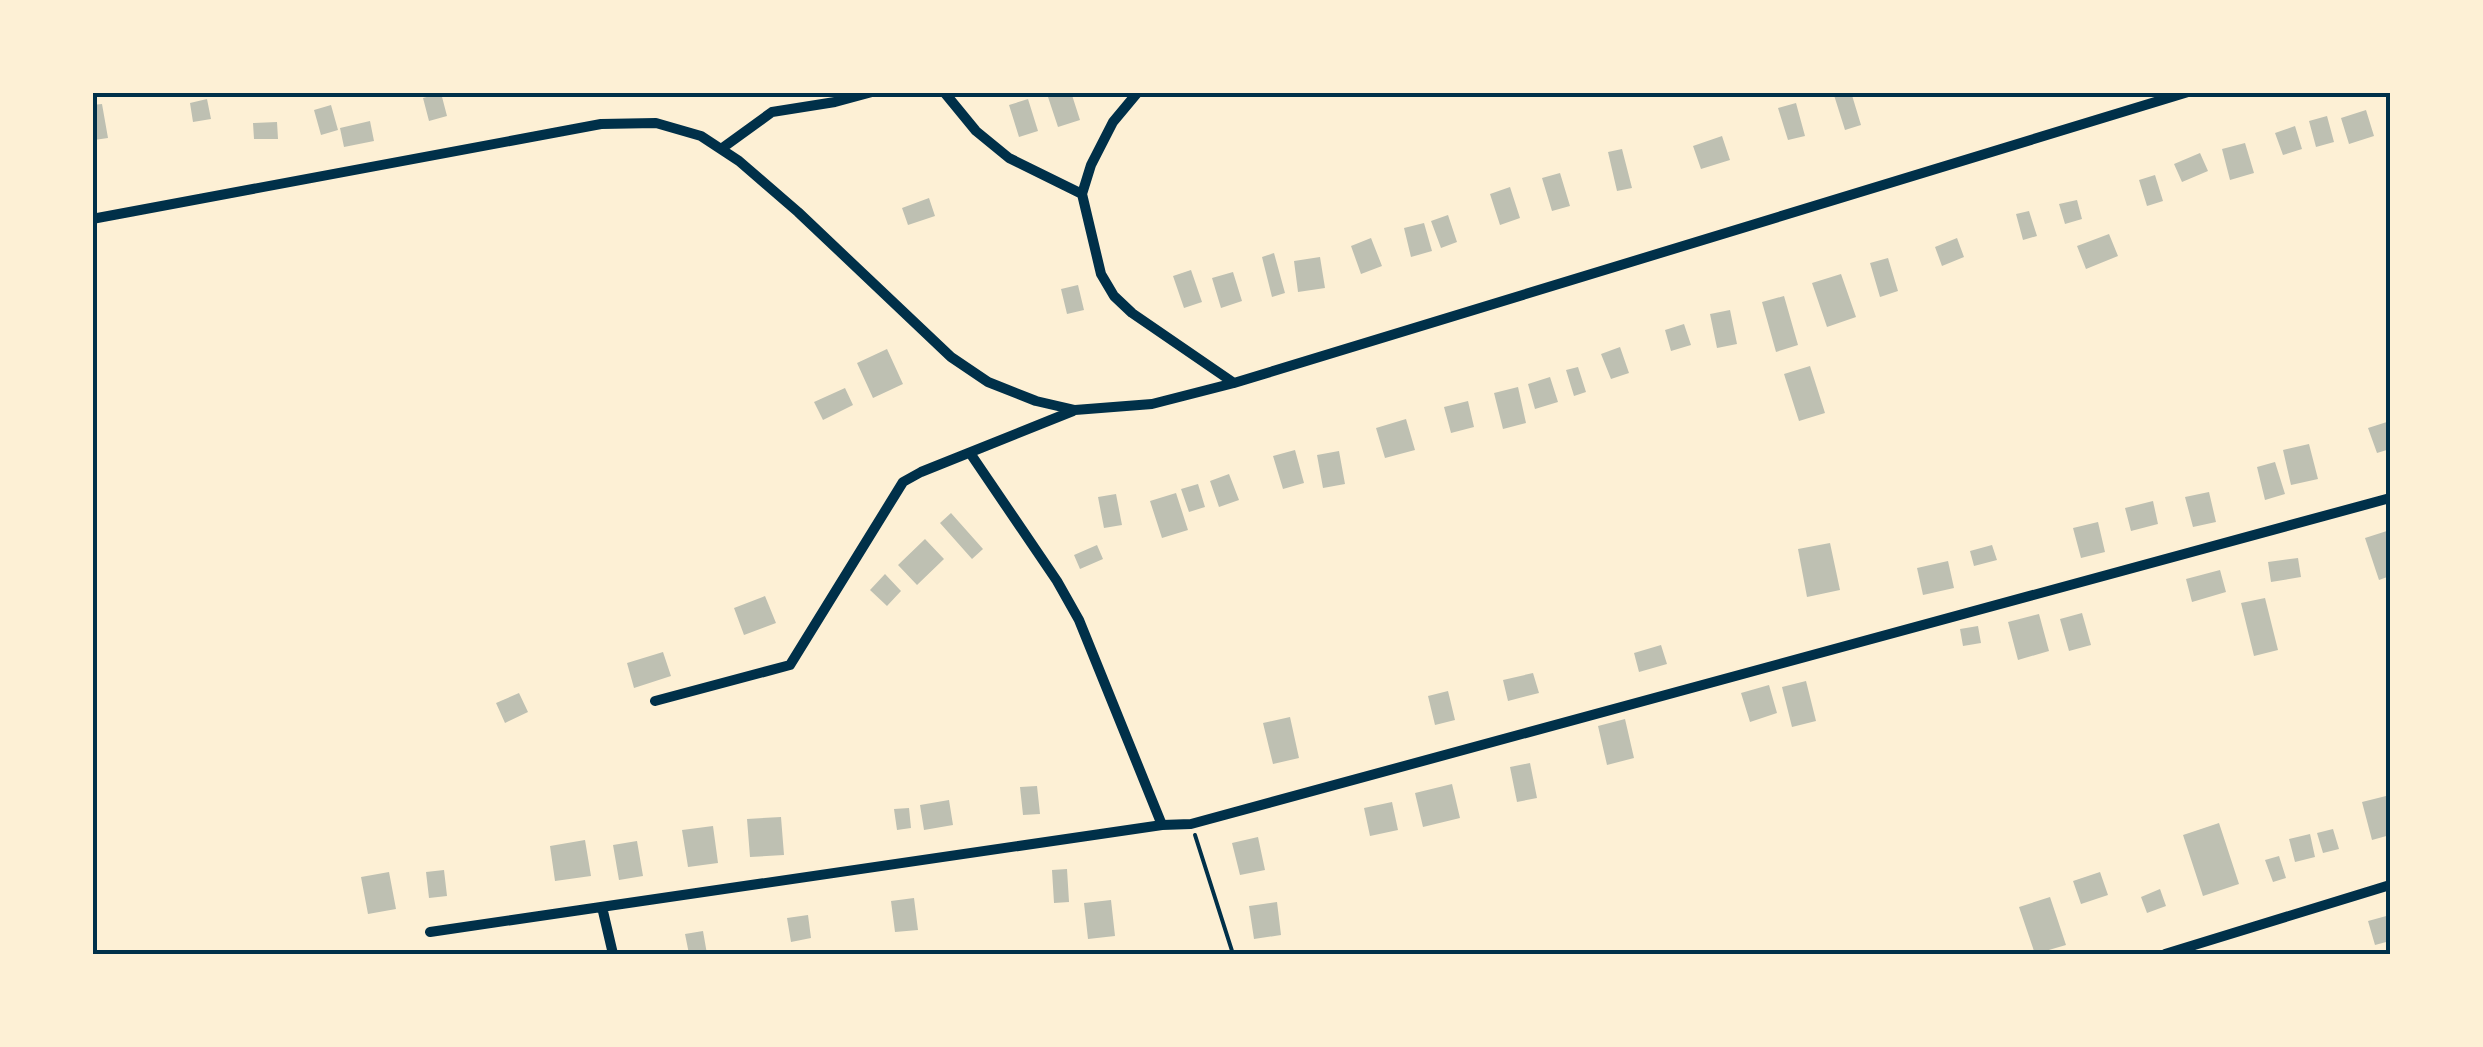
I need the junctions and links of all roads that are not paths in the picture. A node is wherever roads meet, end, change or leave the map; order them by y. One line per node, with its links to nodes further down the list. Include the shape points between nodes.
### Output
1 (872, 92): 5 (street, via 772,112)
2 (944, 92): 6 (street, via 1009,158)
3 (1138, 92): 6 (street, via 1113,122)
4 (2188, 92): 8 (street)
5 (721, 149): 7 (street, via 656,123 600,124); 9 (street, via 951,357 988,382)
6 (1082, 194): 8 (street, via 1101,274 1114,296)
7 (92, 219)
8 (1234, 383): 9 (street, via 1152,404)
9 (1075, 410): 10 (street)
10 (970, 453): 12 (street, via 903,482 790,665); 13 (street, via 1079,620)
11 (2390, 498): 13 (street, via 1191,824)
12 (655, 701)
13 (1162, 825): 15 (street)
14 (2390, 885): 18 (street)
15 (602, 907): 16 (street); 17 (street)
16 (430, 932)
17 (614, 954)
18 (2165, 954)

